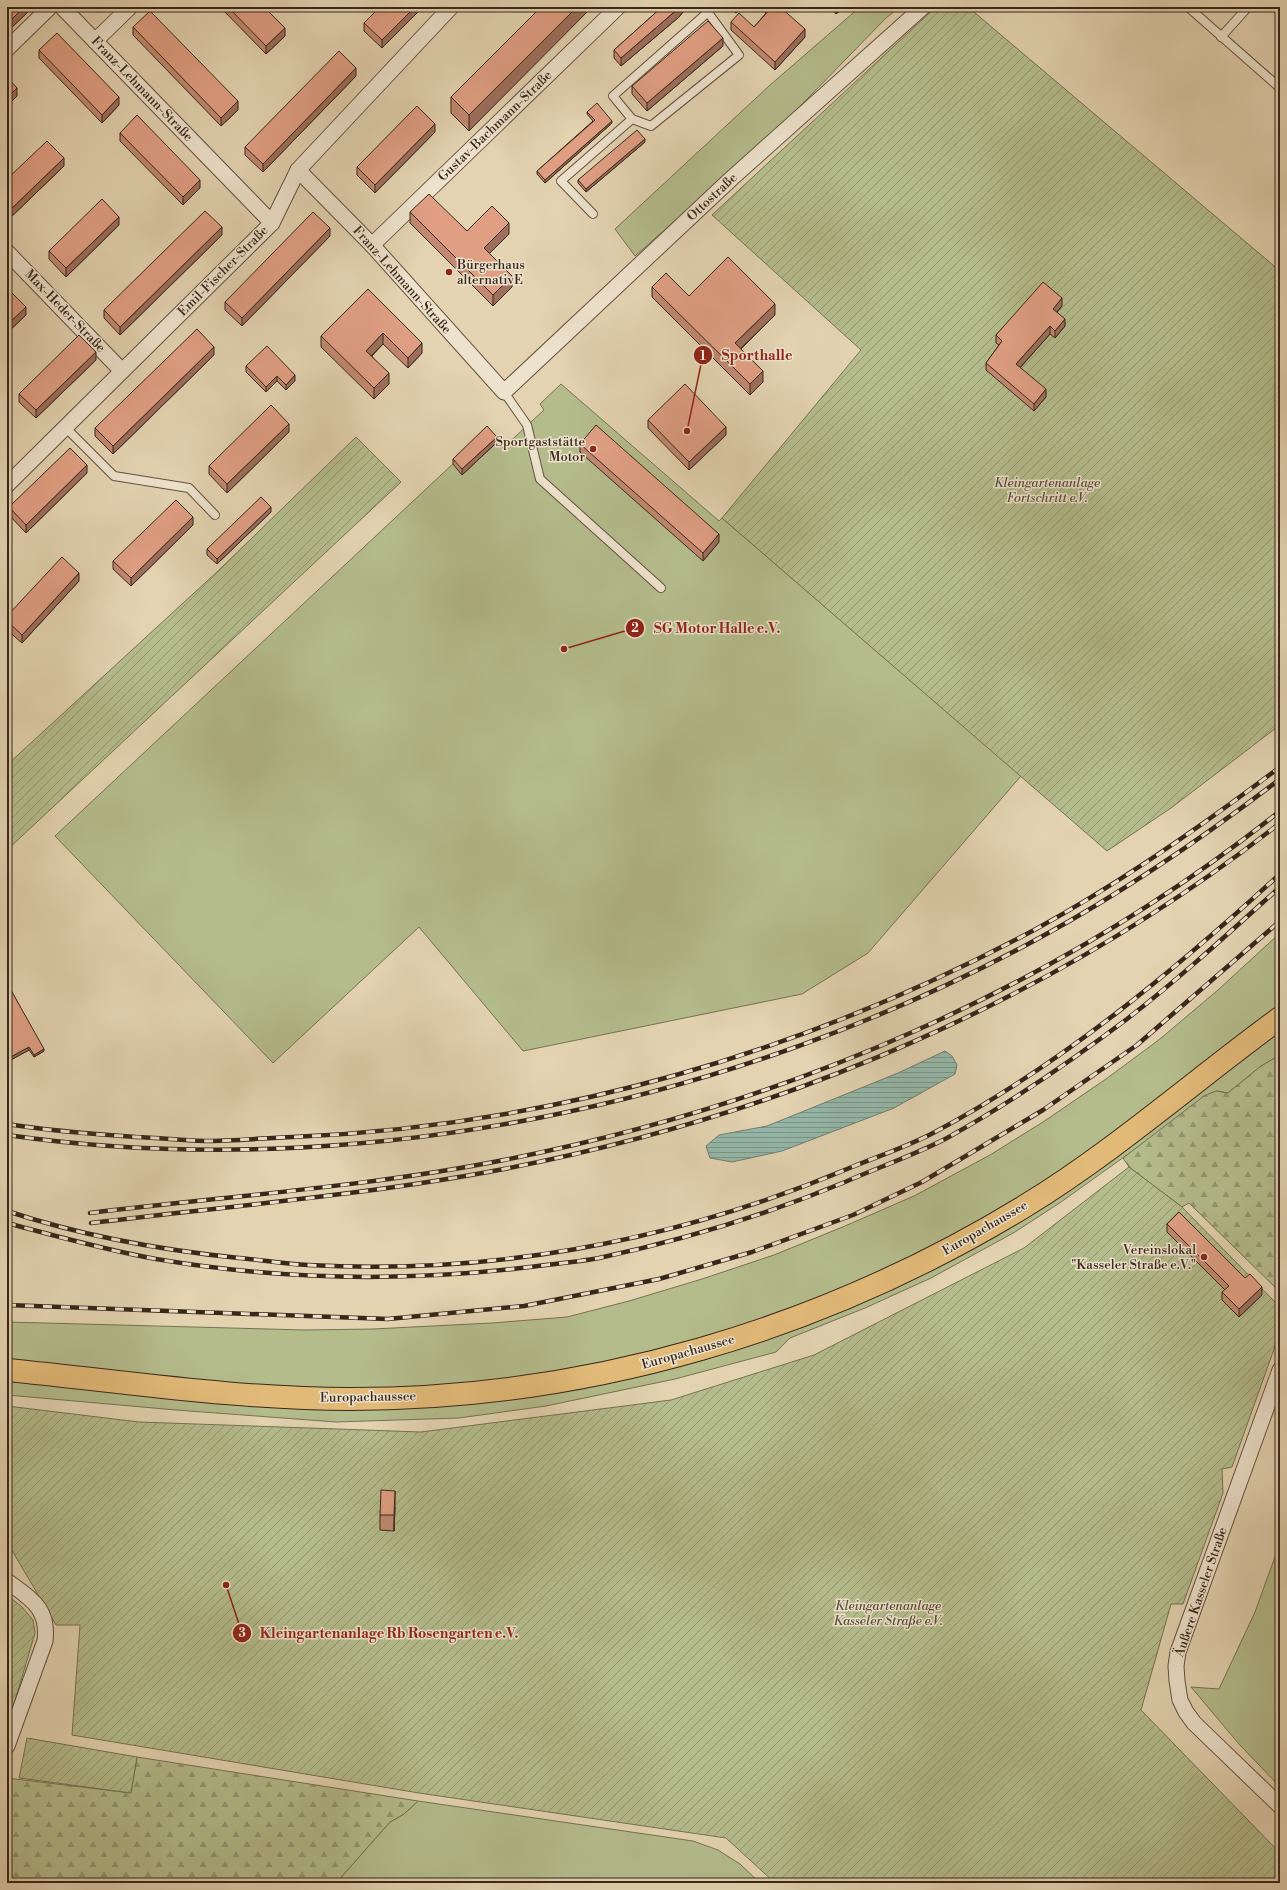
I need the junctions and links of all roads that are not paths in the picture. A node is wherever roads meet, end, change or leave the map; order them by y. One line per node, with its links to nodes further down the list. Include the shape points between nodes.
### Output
1 (50, 7): 12 (street)
2 (62, 7): 11 (street, Franz-Lehmann-Straße)
3 (130, 7): 11 (street)
4 (451, 7): 15 (street, Emil-Fischer-Straße)
5 (618, 7): 18 (street, Gustav-Bachmann-Straße)
6 (923, 7): 21 (street, Ottostraße, via 732,178)
7 (1188, 7): 10 (lane)
8 (1248, 7): 10 (lane)
9 (705, 10): 14 (lane, via 613,96); 14 (lane, via 739,55 651,126)
10 (1221, 37): 13 (lane)
11 (95, 41): 17 (street, Franz-Lehmann-Straße)
12 (7, 49)
13 (1280, 88)
14 (632, 119): 16 (lane, via 561,181)
15 (298, 170): 17 (street, Emil-Fischer-Straße); 18 (street, Franz-Lehmann-Straße)
16 (593, 214)
17 (272, 222): 20 (street, Emil-Fischer-Straße)
18 (372, 245): 21 (street, Franz-Lehmann-Straße)
19 (7, 252): 20 (street, Max-Heder-Straße)
20 (122, 370): 22 (street, Emil-Fischer-Straße)
21 (504, 392): 25 (lane, via 527,425 540,479)
22 (65, 428): 23 (street, Emil-Fischer-Straße); 24 (lane, via 114,476 188,488)
23 (7, 485)
24 (215, 516)
25 (661, 588)
26 (1280, 1018): 27 (main road, Europachaussee, via 1094,1159 985,1229 855,1295 769,1328 681,1355 538,1385 438,1396 365,1399 253,1395)
27 (7, 1370)
28 (1280, 1370): 31 (street, Äußere Kasseler Straße, via 1178,1652 1176,1666 1180,1700 1194,1723)
29 (7, 1581): 30 (street, via 34,1602 43,1614 47,1627 45,1641)
30 (7, 1746)
31 (1280, 1806)

